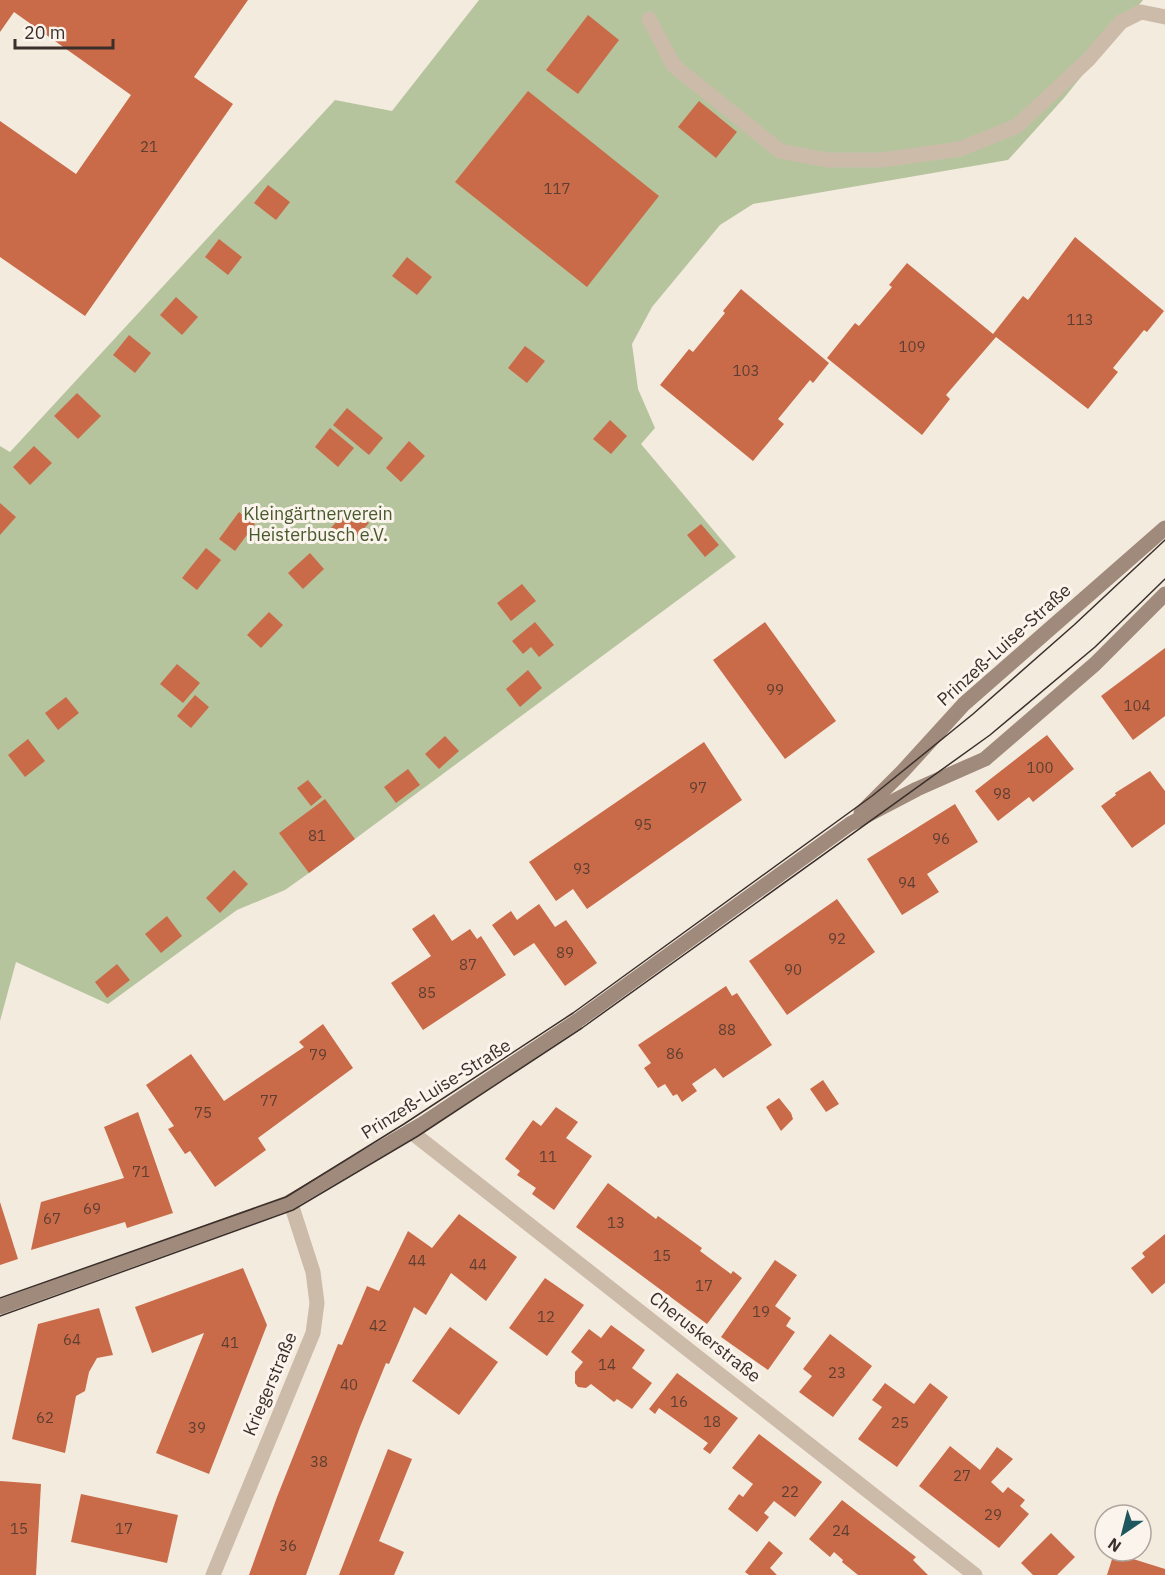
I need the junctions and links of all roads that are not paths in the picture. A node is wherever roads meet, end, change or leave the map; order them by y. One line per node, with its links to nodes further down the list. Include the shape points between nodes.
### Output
1 (1165, 17): 2 (street, via 1141,12 1121,22 1088,60 1017,126 960,149 882,160 827,160 780,151 674,66)
2 (649, 19)
3 (1165, 528): 5 (main road, Prinzeß-Luise-Straße, via 964,704)
4 (1165, 594): 5 (main road, Prinzeß-Luise-Straße, via 1095,664 985,759)
5 (850, 824): 6 (main road, Prinzeß-Luise-Straße, via 577,1021)
6 (410, 1131): 7 (main road, Prinzeß-Luise-Straße); 10 (street, Cheruskerstraße)
7 (288, 1203): 8 (main road, Prinzeß-Luise-Straße); 9 (street, Kriegerstraße, via 313,1272 313,1333)
8 (0, 1307)
9 (213, 1575)
10 (975, 1575)

